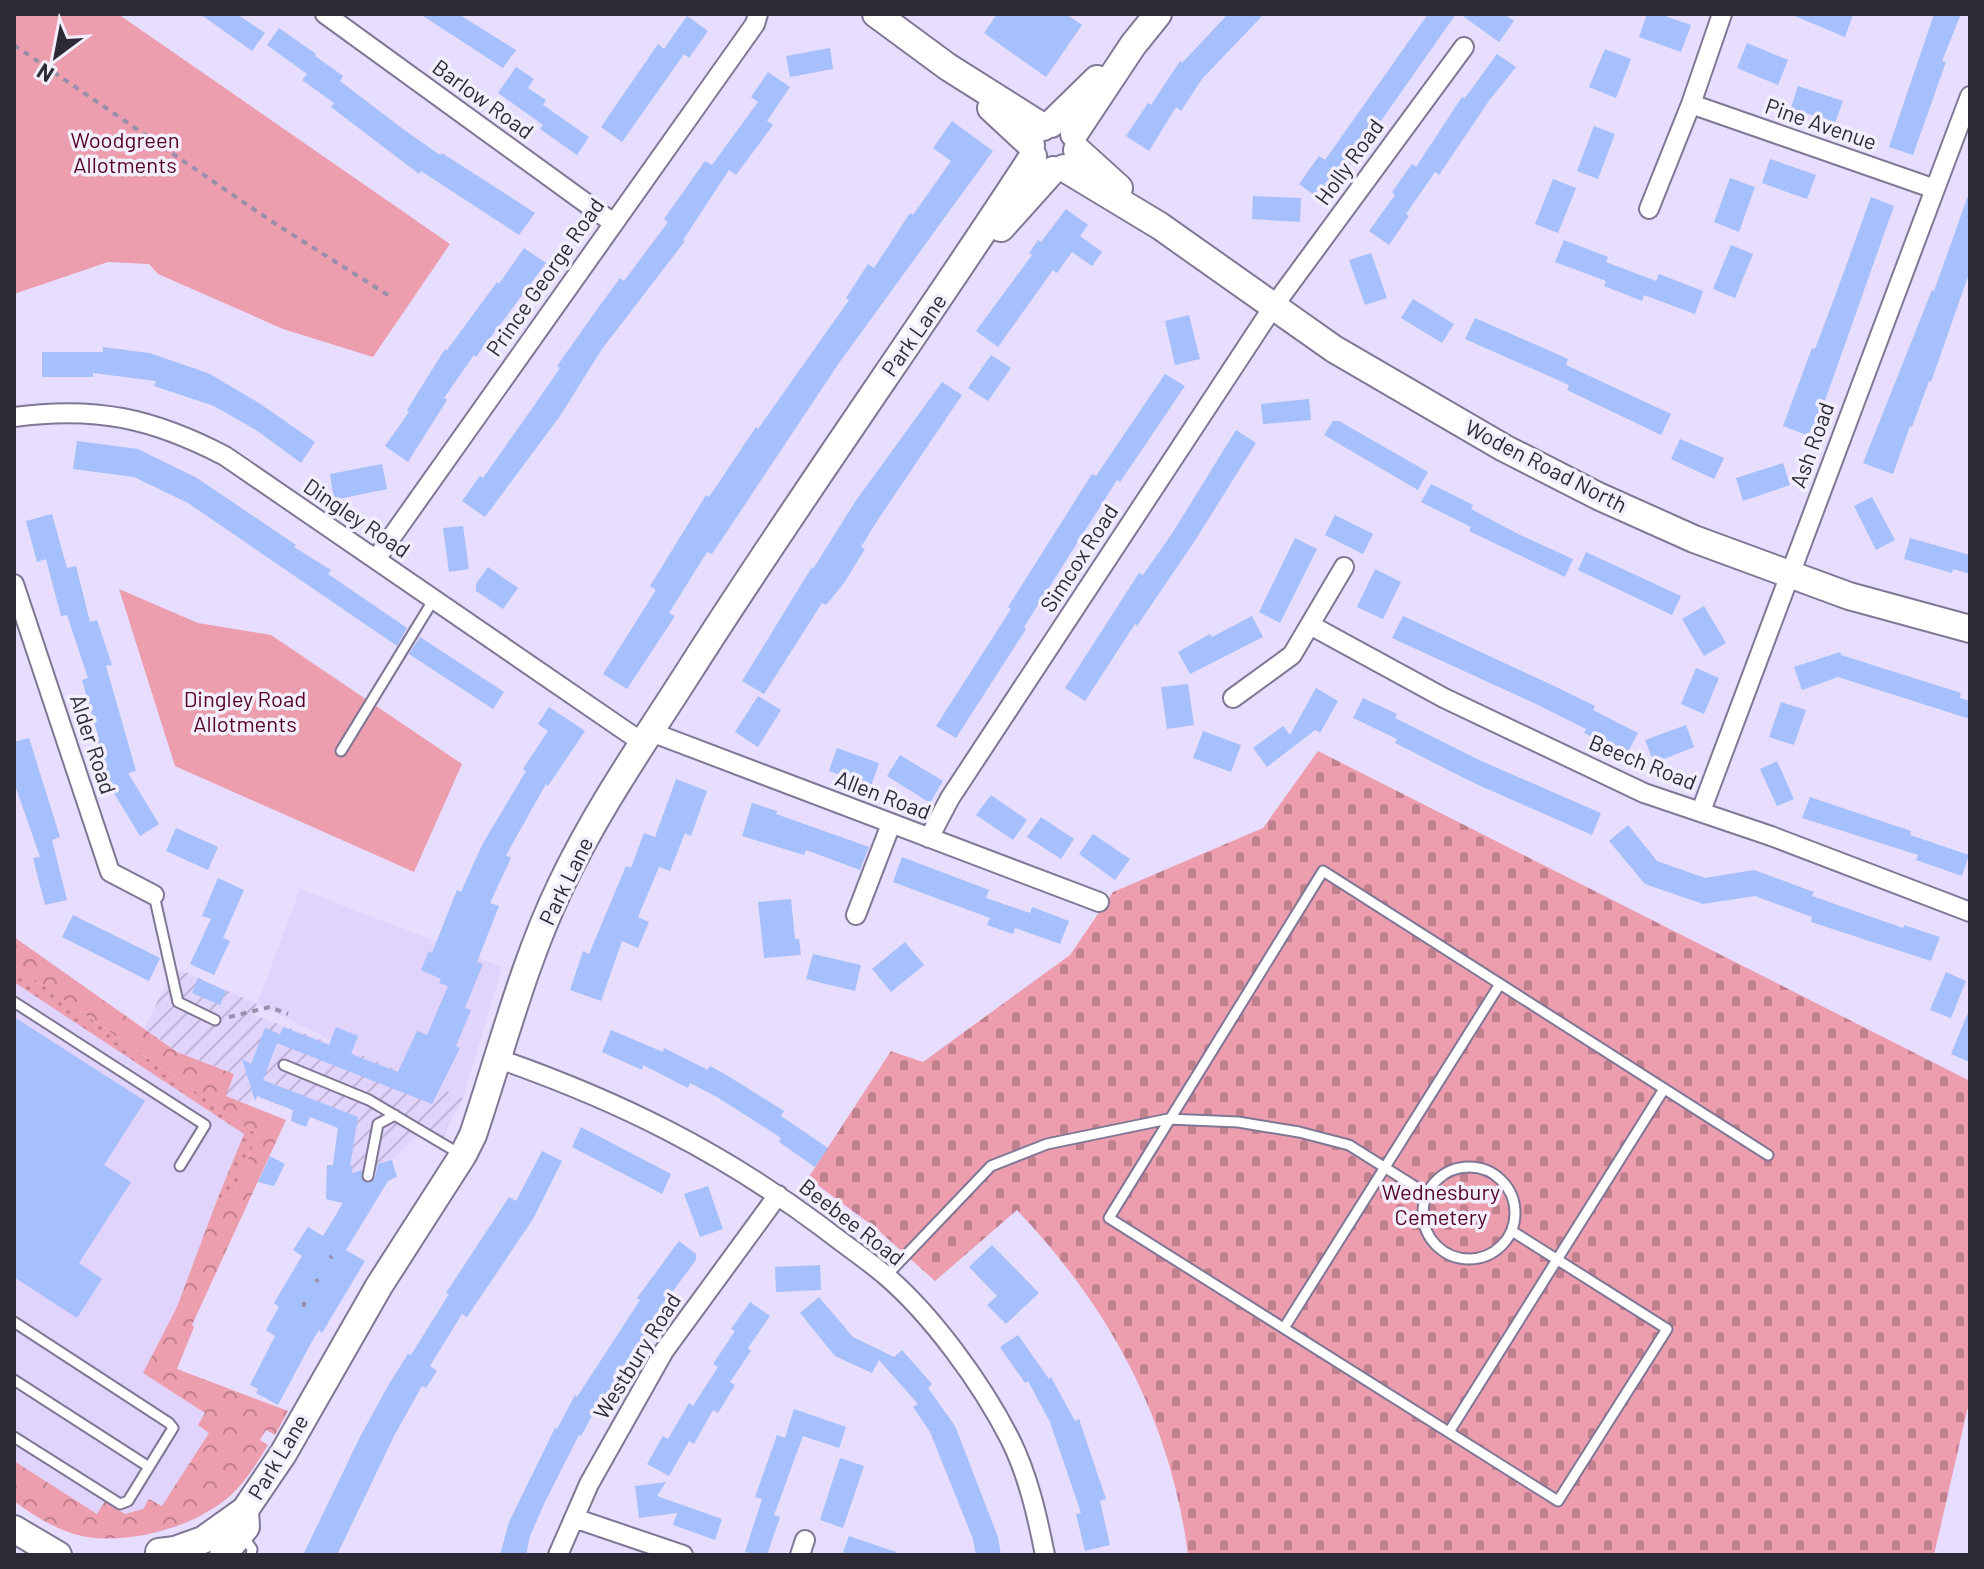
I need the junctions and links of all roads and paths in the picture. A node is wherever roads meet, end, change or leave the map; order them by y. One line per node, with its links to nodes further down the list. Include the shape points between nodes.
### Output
1 (325, 14): 13 (street, Barlow Road)
2 (1158, 14): 10 (main road, Park Lane)
3 (1722, 14): 9 (street)
4 (760, 17): 13 (street, Prince George Road)
5 (876, 17): 10 (main road, Woden Road North)
6 (14, 45): 14 (path)
7 (1464, 47): 15 (street, Holly Road)
8 (1970, 96): 11 (street, Ash Road)
9 (1691, 104): 11 (street, Pine Avenue); 12 (street)
10 (1053, 147): 15 (main road, Woden Road North); 25 (main road, Park Lane, via 950,284 766,549)
11 (1935, 189): 19 (street, Ash Road)
12 (1649, 209)
13 (612, 222): 17 (street, Prince George Road)
14 (391, 297)
15 (1273, 307): 19 (main road, Woden Road North, via 1334,349 1504,448 1694,539); 29 (street, Simcox Road, via 950,798)
16 (14, 417): 17 (street, Dingley Road, via 82,412 163,428 225,456)
17 (376, 559): 21 (street, Dingley Road)
18 (1344, 567): 22 (street)
19 (1791, 575): 23 (main road, Woden Road North); 27 (street, Ash Road)
20 (14, 584): 30 (street, Alder Road, via 110,872)
21 (434, 599): 25 (street, Dingley Road); 26 (lane)
22 (1312, 626): 24 (street, via 1292,655); 27 (street, Beech Road, via 1473,712 1644,793)
23 (1970, 629)
24 (1233, 698)
25 (647, 738): 28 (street, Allen Road); 38 (main road, Park Lane, via 561,884)
26 (341, 751)
27 (1701, 811): 32 (street, Beech Road)
28 (891, 824): 29 (street, Allen Road); 33 (street)
29 (929, 838): 31 (street, Allen Road)
30 (154, 895): 37 (lane, via 178,1002)
31 (1099, 902)
32 (1970, 912)
33 (856, 915)
34 (1500, 984): 40 (lane); 42 (lane, via 1323,871); 46 (lane)
35 (14, 1002): 45 (lane, via 205,1125)
36 (288, 1014): 37 (path, via 270,1007)
37 (215, 1020)
38 (499, 1059): 43 (main road, Park Lane); 49 (street, Beebee Road, via 663,1126)
39 (284, 1065): 41 (lane)
40 (1664, 1089): 44 (lane); 51 (lane)
41 (395, 1115): 43 (lane); 47 (lane, via 378,1124)
42 (1171, 1119): 46 (lane, via 1299,1132 1349,1145); 52 (lane, via 1047,1144 991,1166); 54 (lane, via 1109,1218)
43 (463, 1155): 61 (main road, Park Lane, via 372,1298 283,1454)
44 (1768, 1155)
45 (180, 1166)
46 (1385, 1167): 48 (lane); 54 (lane)
47 (368, 1176)
48 (1427, 1194): 50 (lane, via 1453,1169 1482,1168 1507,1186 1514,1200); 50 (lane, via 1426,1231 1445,1253 1460,1259 1491,1255)
49 (778, 1195): 52 (street, Beebee Road); 59 (street, Westbury Road, via 664,1351)
50 (1512, 1231): 51 (lane)
51 (1557, 1260): 56 (lane); 56 (lane, via 1667,1329 1558,1501)
52 (886, 1276): 67 (street, Beebee Road, via 967,1367 1010,1440 1035,1505)
53 (14, 1322): 58 (lane, via 171,1425 172,1432)
54 (1284, 1328): 56 (lane)
55 (14, 1380): 58 (lane)
56 (1449, 1432)
57 (14, 1437): 58 (lane, via 120,1504 128,1501)
58 (149, 1467)
59 (574, 1518): 65 (street, Westbury Road); 66 (street)
60 (14, 1529): 63 (main road)
61 (246, 1533): 62 (main road, Park Lane); 64 (main road, Park Lane)
62 (153, 1554)
63 (59, 1555)
64 (223, 1555)
65 (558, 1555)
66 (683, 1555)
67 (1045, 1555)

